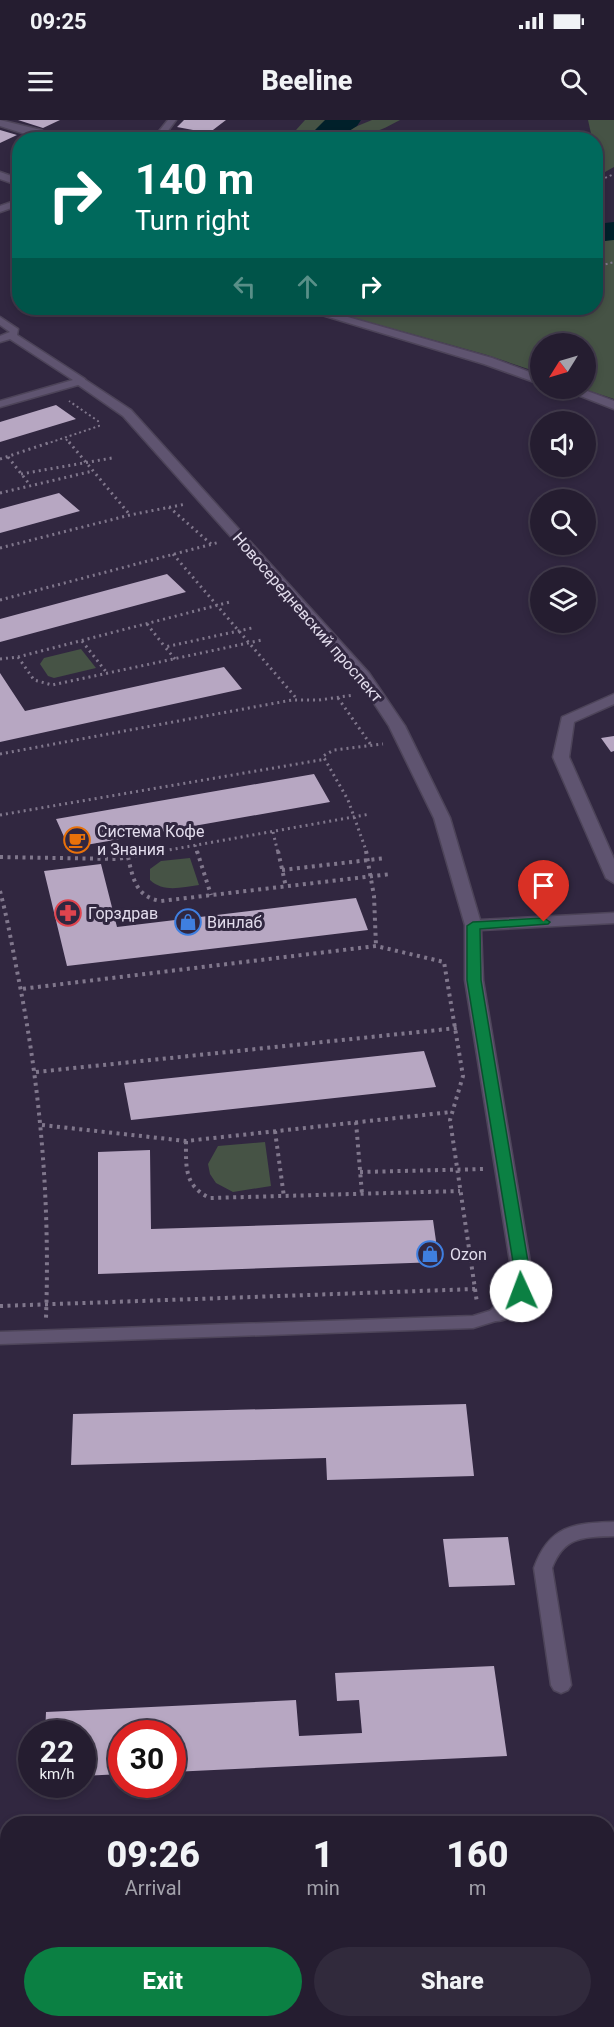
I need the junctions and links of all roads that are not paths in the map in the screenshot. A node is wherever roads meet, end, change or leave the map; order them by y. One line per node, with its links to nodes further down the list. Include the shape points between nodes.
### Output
1 (172, 120): 4 (lane)
2 (0, 123): 3 (street)
3 (37, 132)
4 (162, 132)
5 (328, 315): 9 (street)
6 (0, 320): 7 (lane, via 15,330)
7 (12, 336): 8 (lane); 10 (lane)
8 (0, 339)
9 (530, 377)
10 (81, 381): 12 (lane); 17 (street, Новосередневский проспект, via 126,413 375,692 404,741 446,829)
11 (596, 399): 13 (street)
12 (0, 404)
13 (614, 405)
14 (614, 698): 15 (street, via 567,720 561,757)
15 (614, 878)
16 (614, 918): 17 (street)
17 (473, 926): 18 (street, Новосередневский проспект, via 474,980 522,1274 517,1298)
18 (496, 1315): 19 (lane, via 473,1322)
19 (0, 1338)
20 (614, 1529): 21 (lane, via 571,1533 554,1543 547,1553 543,1568)
21 (561, 1684)

